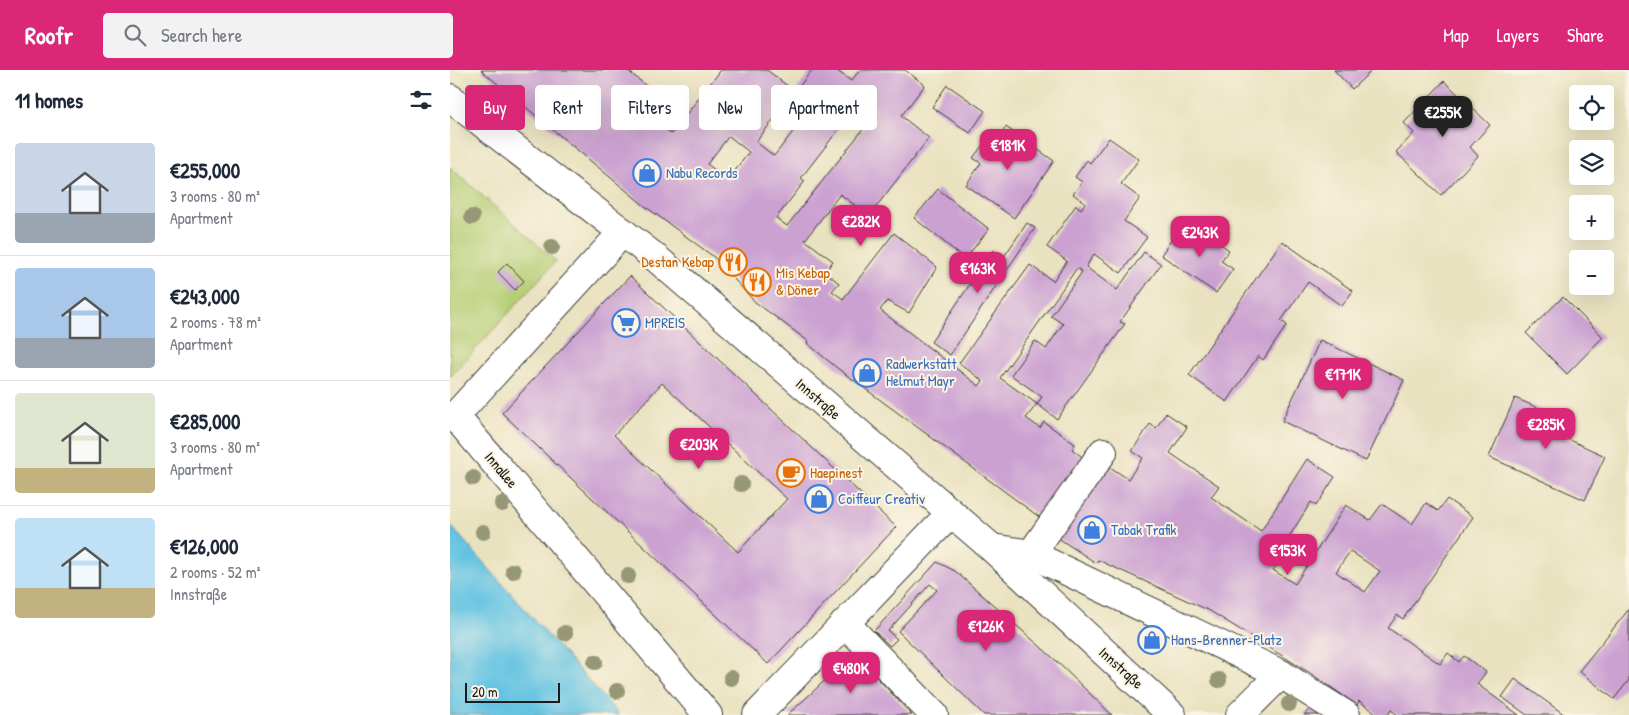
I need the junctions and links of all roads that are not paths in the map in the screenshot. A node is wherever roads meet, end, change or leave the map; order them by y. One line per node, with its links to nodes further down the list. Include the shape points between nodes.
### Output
1 (450, 98): 2 (street, Innstraße)
2 (623, 232): 4 (street, Innstraße); 9 (street, Innallee, via 455,416)
3 (1103, 452): 6 (street)
4 (951, 513): 5 (street, Innstraße); 7 (street)
5 (992, 548): 6 (street); 12 (street, Innstraße)
6 (1031, 554): 8 (street)
7 (845, 623): 10 (street); 11 (street)
8 (1281, 674): 13 (street); 14 (street)
9 (708, 715)
10 (756, 715)
11 (934, 715)
12 (1172, 715)
13 (1240, 715)
14 (1346, 715)

